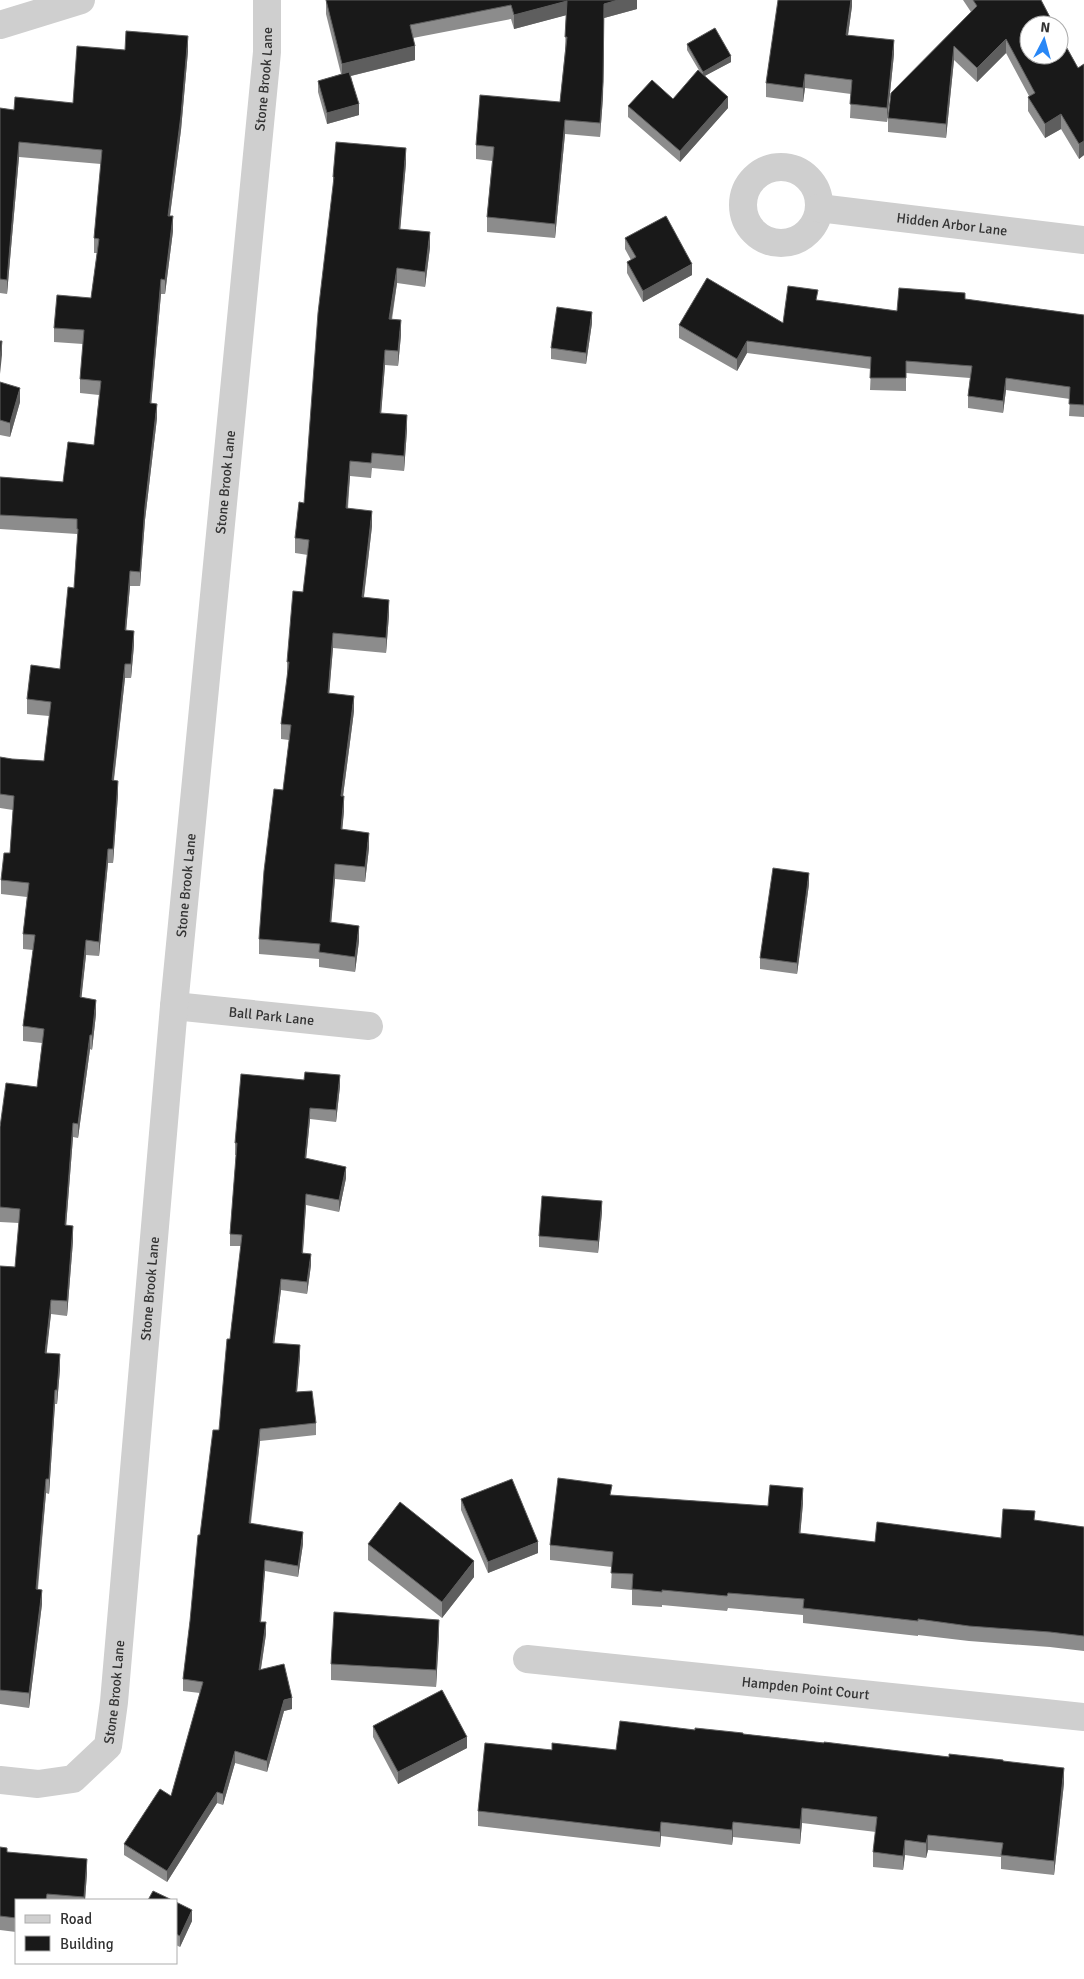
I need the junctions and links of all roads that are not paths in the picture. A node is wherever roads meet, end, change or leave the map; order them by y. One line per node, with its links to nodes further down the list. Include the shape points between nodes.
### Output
1 (81, 0): 3 (street)
2 (266, 0): 6 (street, Stone Brook Lane, via 266,62)
3 (0, 24)
4 (819, 208): 5 (street, Hidden Arbor Lane)
5 (1084, 240)
6 (174, 1006): 7 (street, Ball Park Lane); 10 (street, Stone Brook Lane, via 108,1746 73,1779 38,1784)
7 (369, 1026)
8 (527, 1659): 9 (street, Hampden Point Court)
9 (1084, 1717)
10 (0, 1780)

